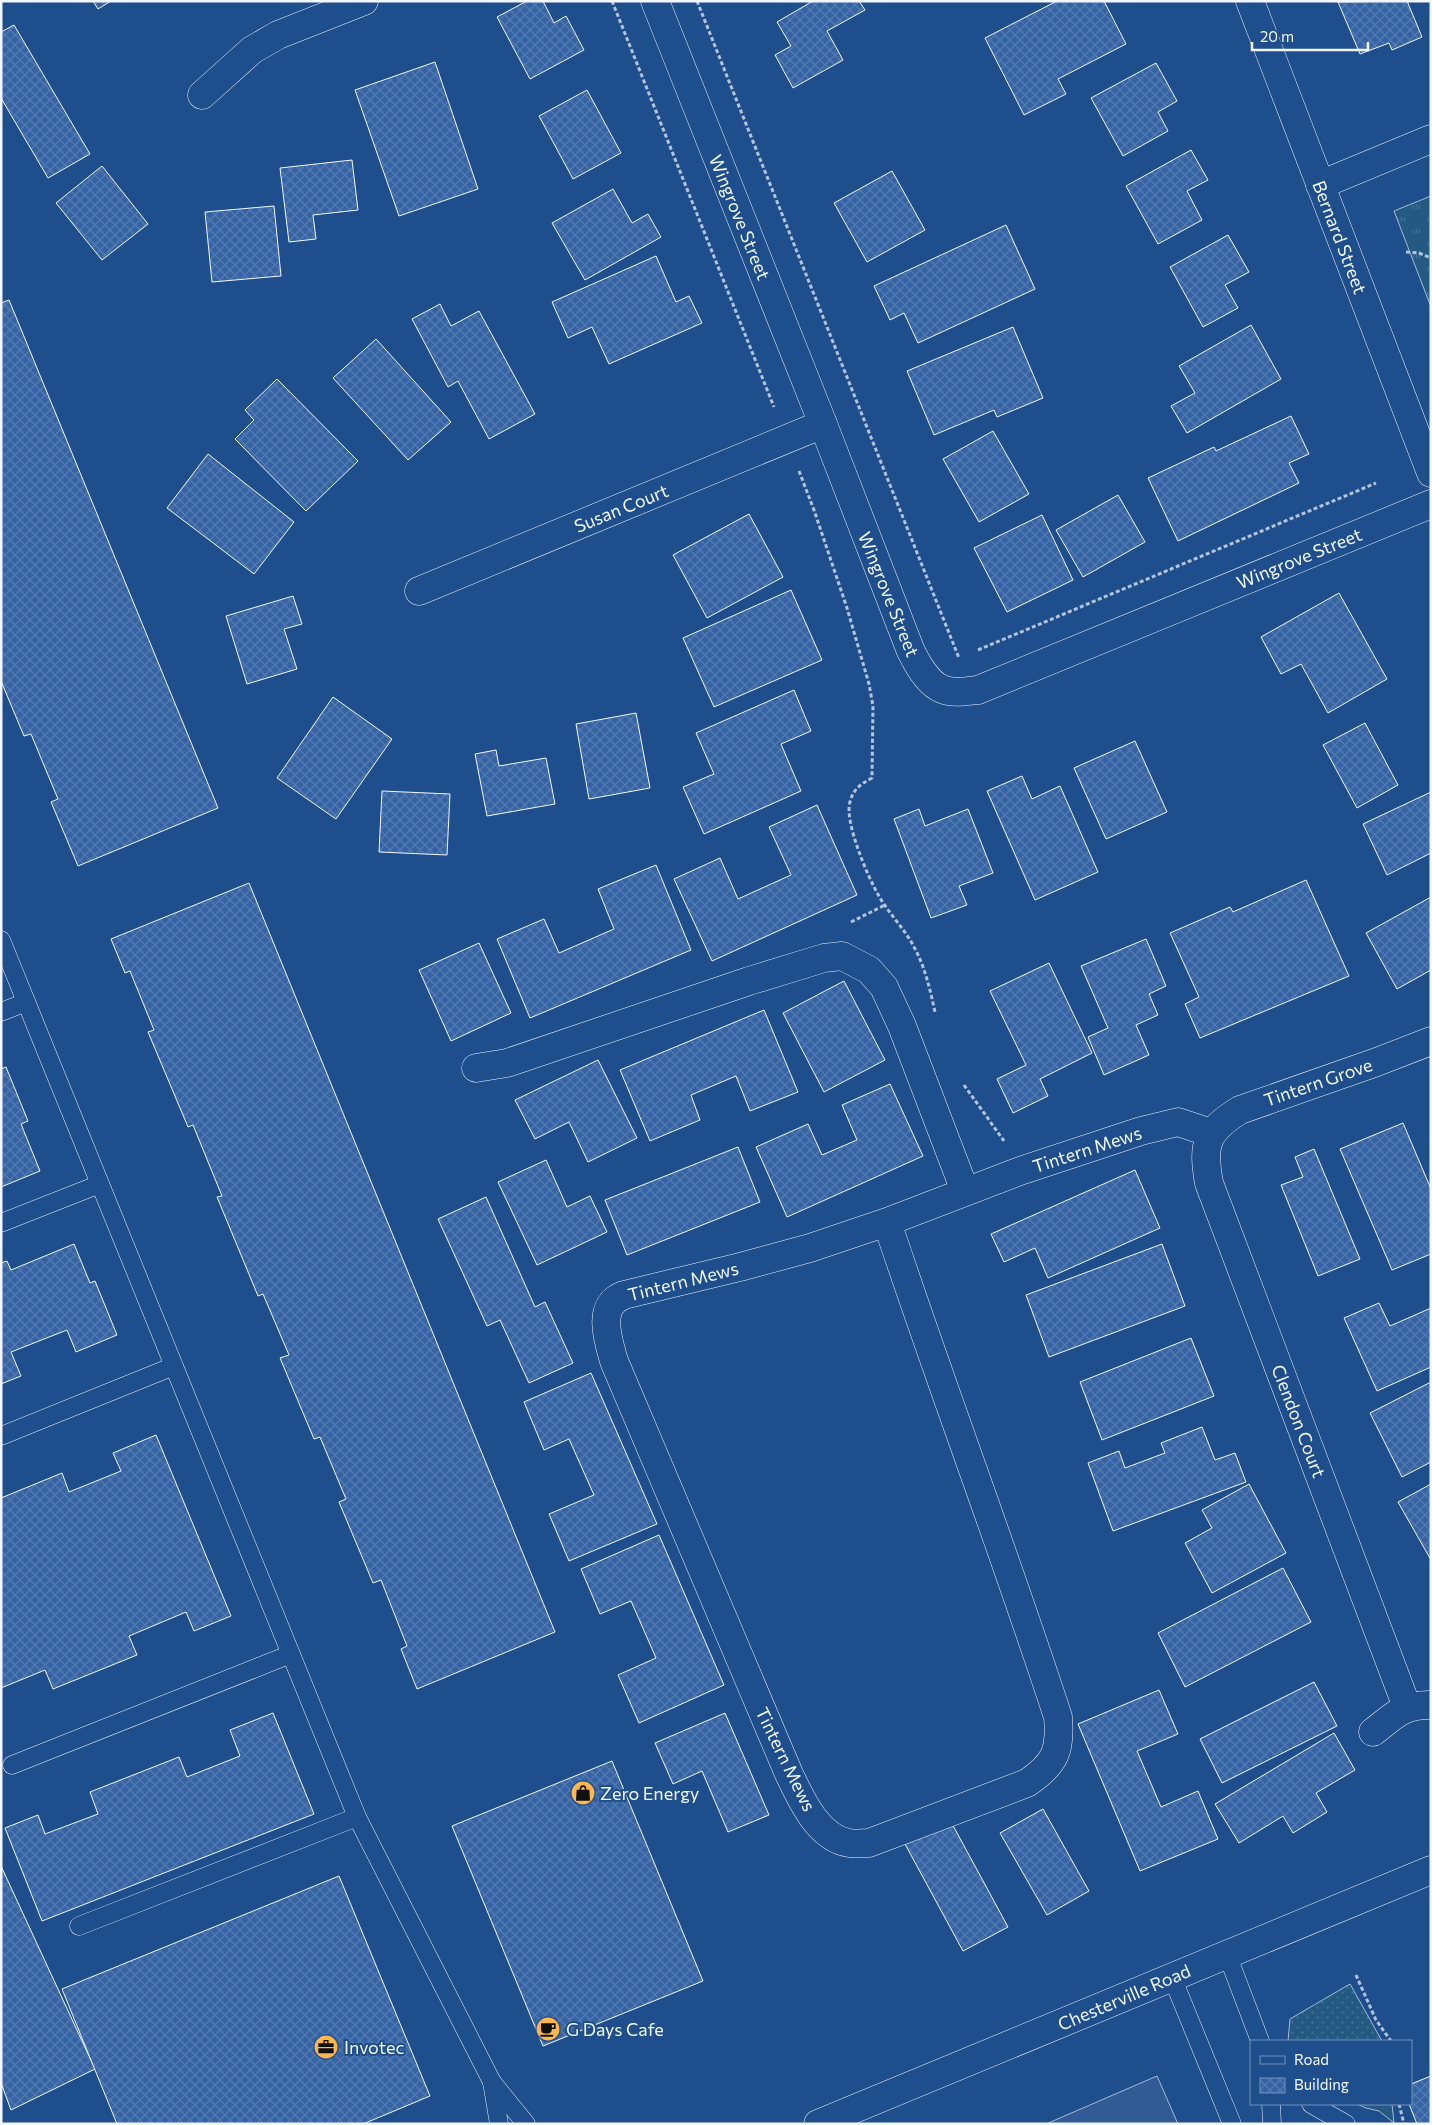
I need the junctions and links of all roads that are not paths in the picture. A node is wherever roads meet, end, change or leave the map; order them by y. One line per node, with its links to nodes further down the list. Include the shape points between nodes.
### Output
1 (364, 1): 4 (street, via 278,35 252,50)
2 (655, 1): 7 (street, Wingrove Street)
3 (1250, 1): 6 (street, Bernard Street)
4 (202, 95)
5 (1431, 139): 6 (street)
6 (1320, 185): 8 (street, Bernard Street)
7 (823, 424): 9 (street, Wingrove Street, via 910,649 920,668 942,689 960,692 978,690); 10 (street, Susan Court)
8 (1431, 473)
9 (1431, 504)
10 (419, 591)
11 (1, 940): 12 (lane)
12 (26, 1002): 13 (lane); 17 (lane)
13 (1, 1012)
14 (1431, 1040): 16 (street, Tintern Grove, via 1240,1110 1222,1121)
15 (476, 1068): 18 (street, via 507,1063 749,981 824,958 842,956 869,970 884,987)
16 (1211, 1133): 18 (street, Tintern Mews, via 1178,1122 1160,1126); 24 (street, Clendon Court, via 1206,1162 1209,1184)
17 (100, 1184): 20 (lane); 21 (lane)
18 (965, 1191): 19 (street, Tintern Mews)
19 (887, 1222): 19 (street, Tintern Mews, via 1012,1577 1058,1717 1060,1737 1056,1755 1044,1771 1027,1783 869,1843 848,1843 832,1837 817,1822 789,1774 614,1361 607,1333 607,1313 611,1303 624,1294 810,1248)
20 (1, 1223)
21 (174, 1366): 22 (lane); 23 (lane)
22 (1, 1436)
23 (292, 1654): 26 (lane); 27 (lane)
24 (1419, 1706): 25 (street, Clendon Court)
25 (1373, 1732)
26 (12, 1765)
27 (357, 1817): 29 (lane); 33 (lane)
28 (1431, 1870): 30 (street, Chesterville Road)
29 (79, 1926)
30 (1227, 1954): 31 (street, Chesterville Road); 32 (lane)
31 (1172, 1977): 38 (street, Chesterville Road); 39 (lane)
32 (1258, 2038)
33 (492, 2082): 36 (lane); 37 (lane)
34 (1271, 2105): 40 (lane)
35 (1313, 2105): 41 (lane)
36 (499, 2124)
37 (526, 2124)
38 (818, 2124)
39 (1232, 2124)
40 (1272, 2124)
41 (1346, 2124)

